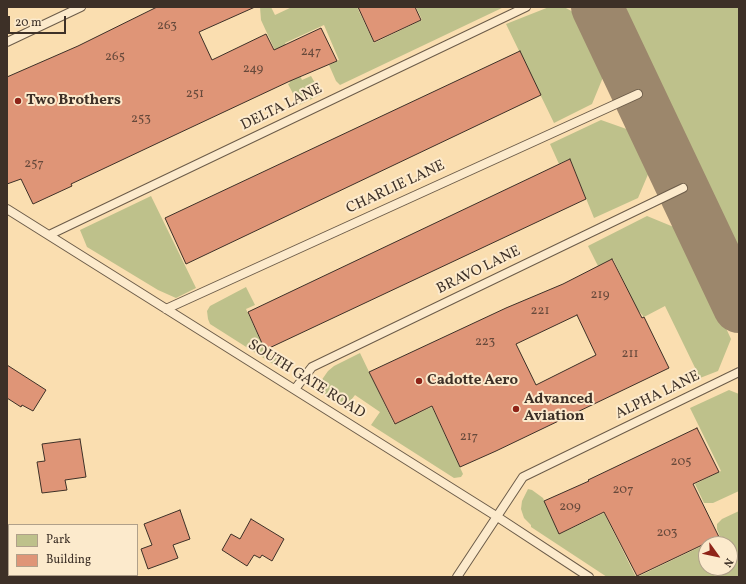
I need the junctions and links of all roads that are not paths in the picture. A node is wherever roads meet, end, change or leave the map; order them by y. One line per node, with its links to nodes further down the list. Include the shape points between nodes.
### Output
1 (81, 7): 3 (lane)
2 (526, 7): 7 (lane, DELTA LANE)
3 (7, 42)
4 (638, 94): 8 (lane, CHARLIE LANE)
5 (683, 188): 10 (lane, BRAVO LANE, via 312,367)
6 (7, 209): 7 (lane, SOUTH GATE ROAD)
7 (49, 235): 8 (lane, SOUTH GATE ROAD)
8 (166, 309): 10 (lane, SOUTH GATE ROAD)
9 (739, 372): 11 (lane, ALPHA LANE, via 523,478)
10 (295, 389): 11 (lane, SOUTH GATE ROAD)
11 (496, 516): 12 (lane, ALPHA LANE); 13 (lane, SOUTH GATE ROAD)
12 (457, 577)
13 (589, 577)

